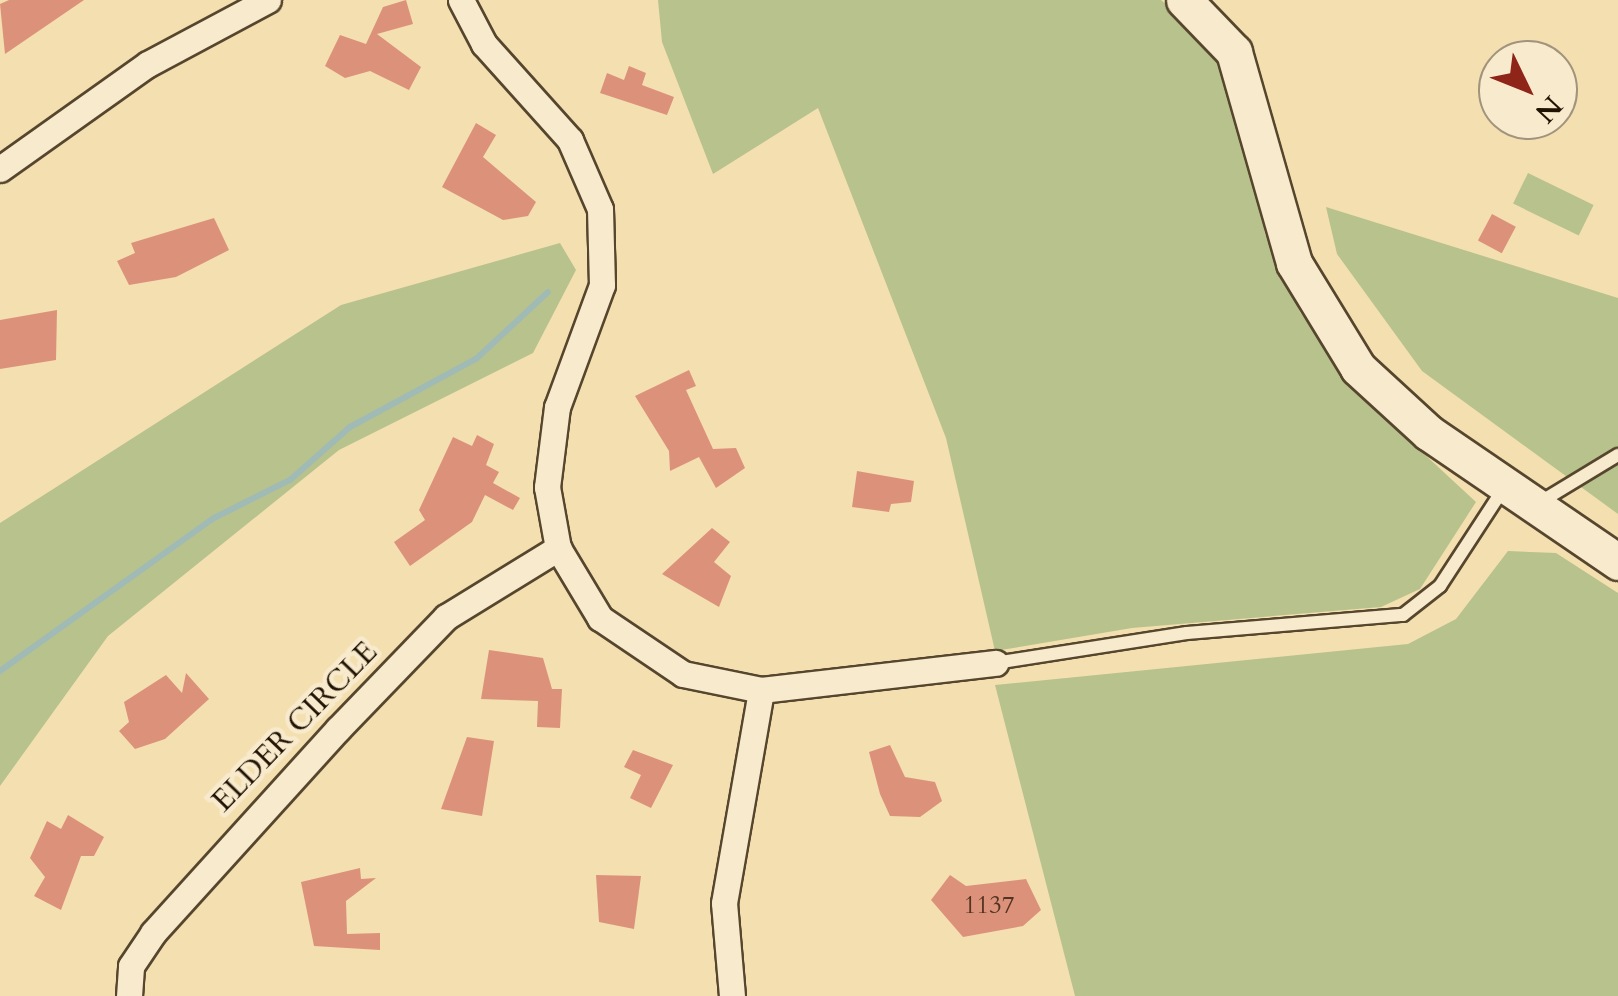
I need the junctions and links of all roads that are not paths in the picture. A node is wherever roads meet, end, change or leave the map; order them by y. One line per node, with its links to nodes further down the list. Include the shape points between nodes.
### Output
1 (268, 0): 4 (street, via 148,64)
2 (462, 0): 7 (street, via 484,44 570,140 600,209 602,285 550,448)
3 (1184, 0): 6 (street, via 1234,52 1277,220 1332,334 1416,422)
4 (0, 170)
5 (1618, 455): 6 (lane)
6 (1520, 495): 8 (street); 9 (lane, via 1440,586 1403,615 1187,633)
7 (558, 548): 10 (street, via 600,618 644,652 682,674); 11 (street, ELDER CIRCLE, via 446,618 338,728 153,933 132,966)
8 (1618, 562)
9 (995, 663): 10 (street)
10 (761, 690): 12 (street, via 724,903)
11 (129, 996)
12 (732, 996)

